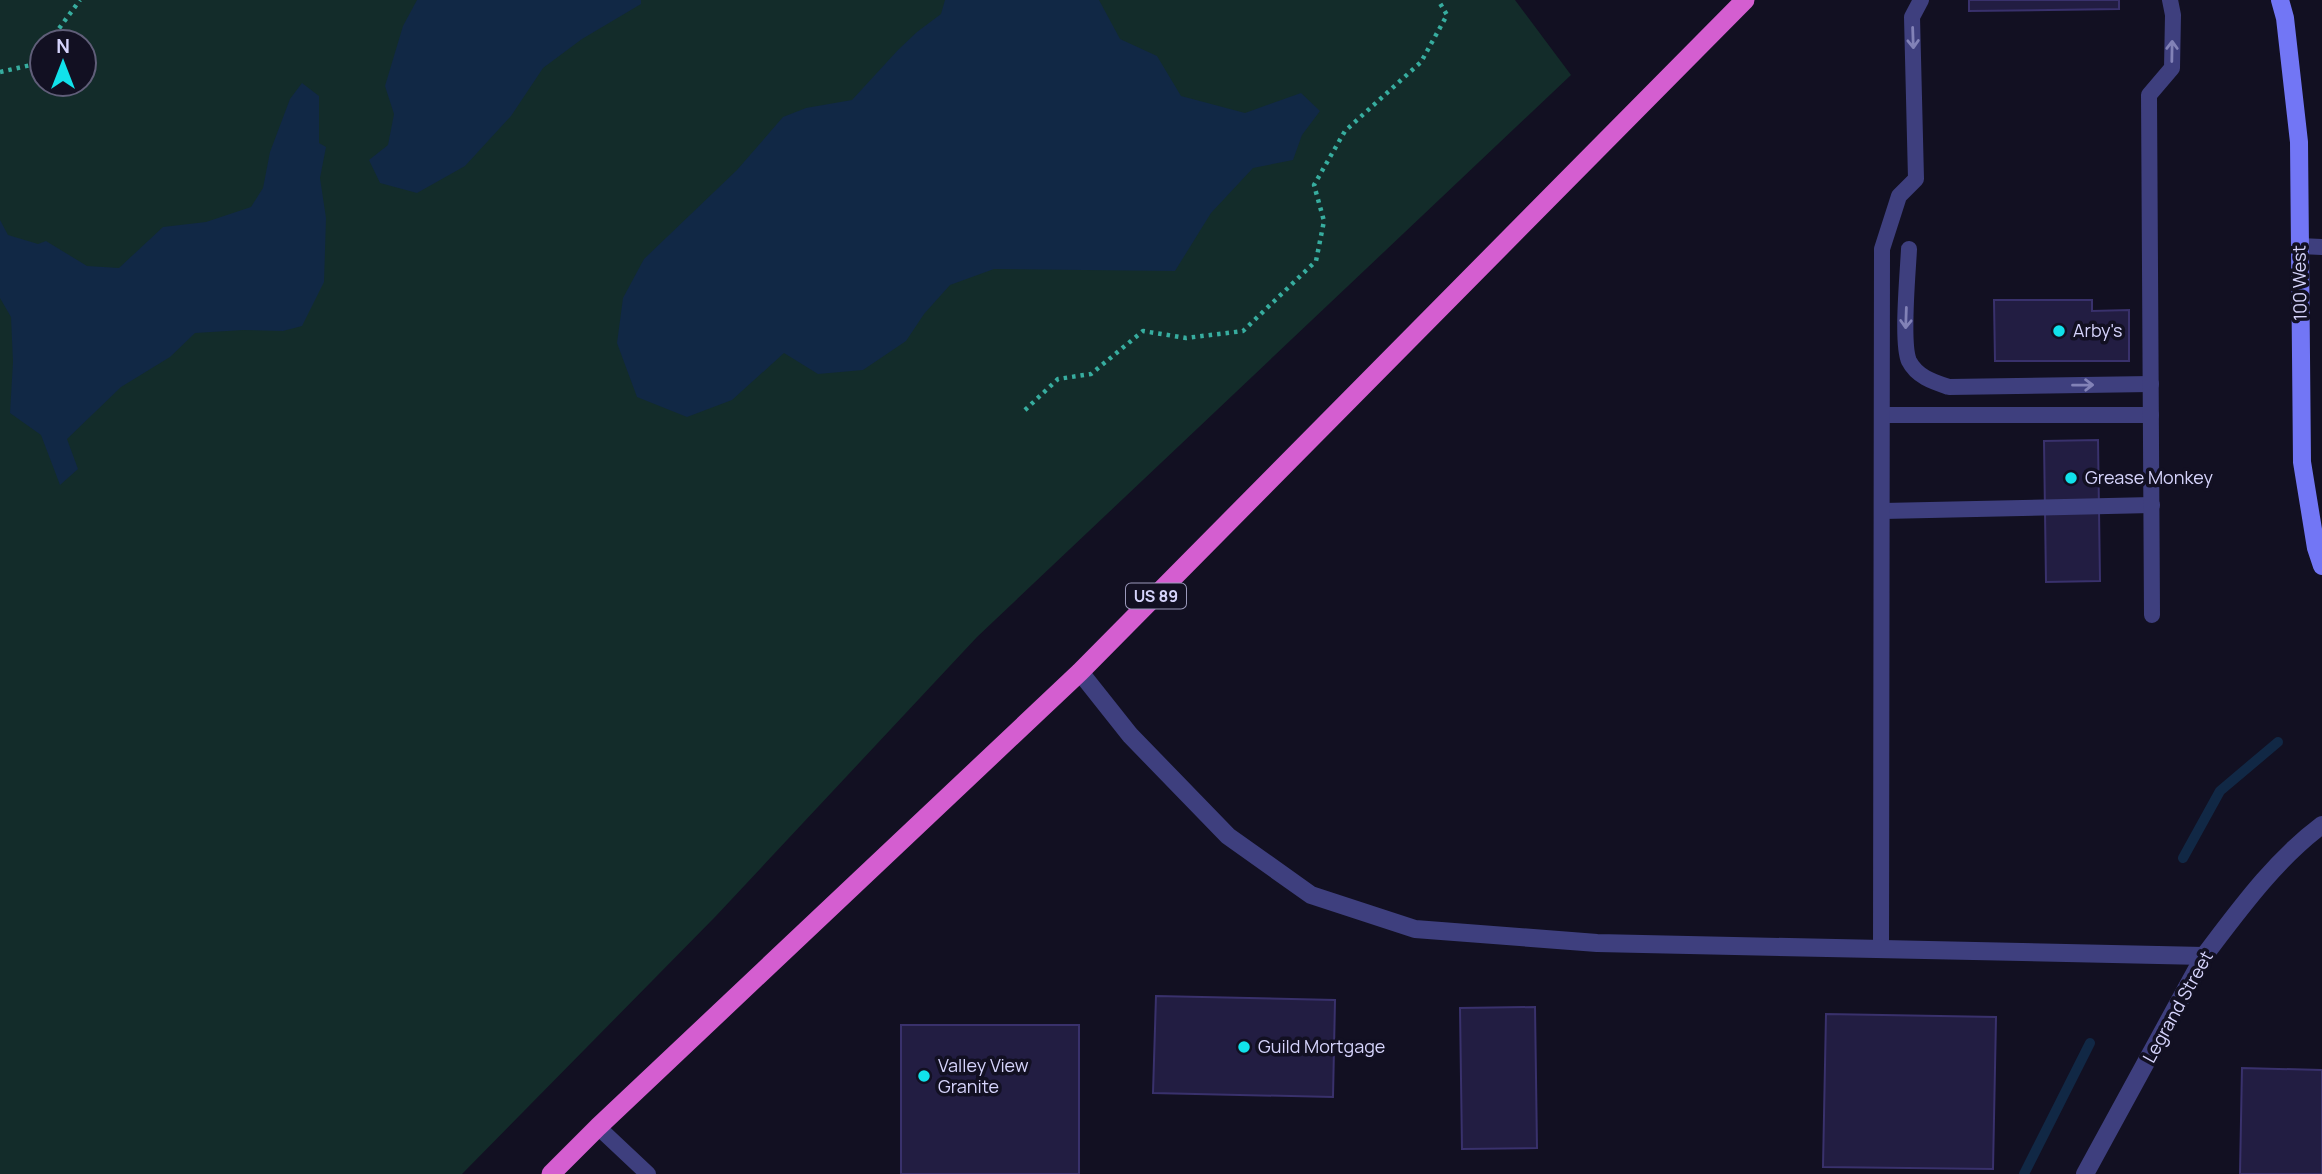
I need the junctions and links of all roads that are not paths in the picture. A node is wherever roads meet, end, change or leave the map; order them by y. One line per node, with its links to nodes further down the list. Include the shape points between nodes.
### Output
1 (1745, 0): 15 (highway, US 89)
2 (1921, 0): 9 (lane, one-way to 9, via 1912,17 1916,179 1899,196 1882,249)
3 (2171, 0): 8 (lane, one-way to 3, via 2150,95 2172,68)
4 (2280, 0): 5 (main road, 100 West, via 2299,142)
5 (2300, 246): 6 (lane); 13 (main road, 100 West, via 2302,462)
6 (2322, 247)
7 (1909, 249): 8 (lane, one-way to 8, via 1905,332 1909,360 1925,379 1949,387)
8 (2151, 384): 10 (lane)
9 (1883, 415): 10 (lane); 12 (lane)
10 (2151, 415): 11 (lane)
11 (2152, 505): 12 (lane); 14 (lane)
12 (1883, 511): 17 (lane)
13 (2322, 566)
14 (2152, 615)
15 (1080, 672): 17 (street, via 1129,735 1228,836 1311,895 1415,929 1597,943); 19 (highway, US 89)
16 (2322, 825): 18 (street, Legrand Street, via 2247,899)
17 (1881, 948): 18 (street)
18 (2204, 956): 22 (street, Legrand Street)
19 (598, 1127): 20 (highway, US 89); 21 (lane)
20 (551, 1174)
21 (648, 1174)
22 (2085, 1174)

